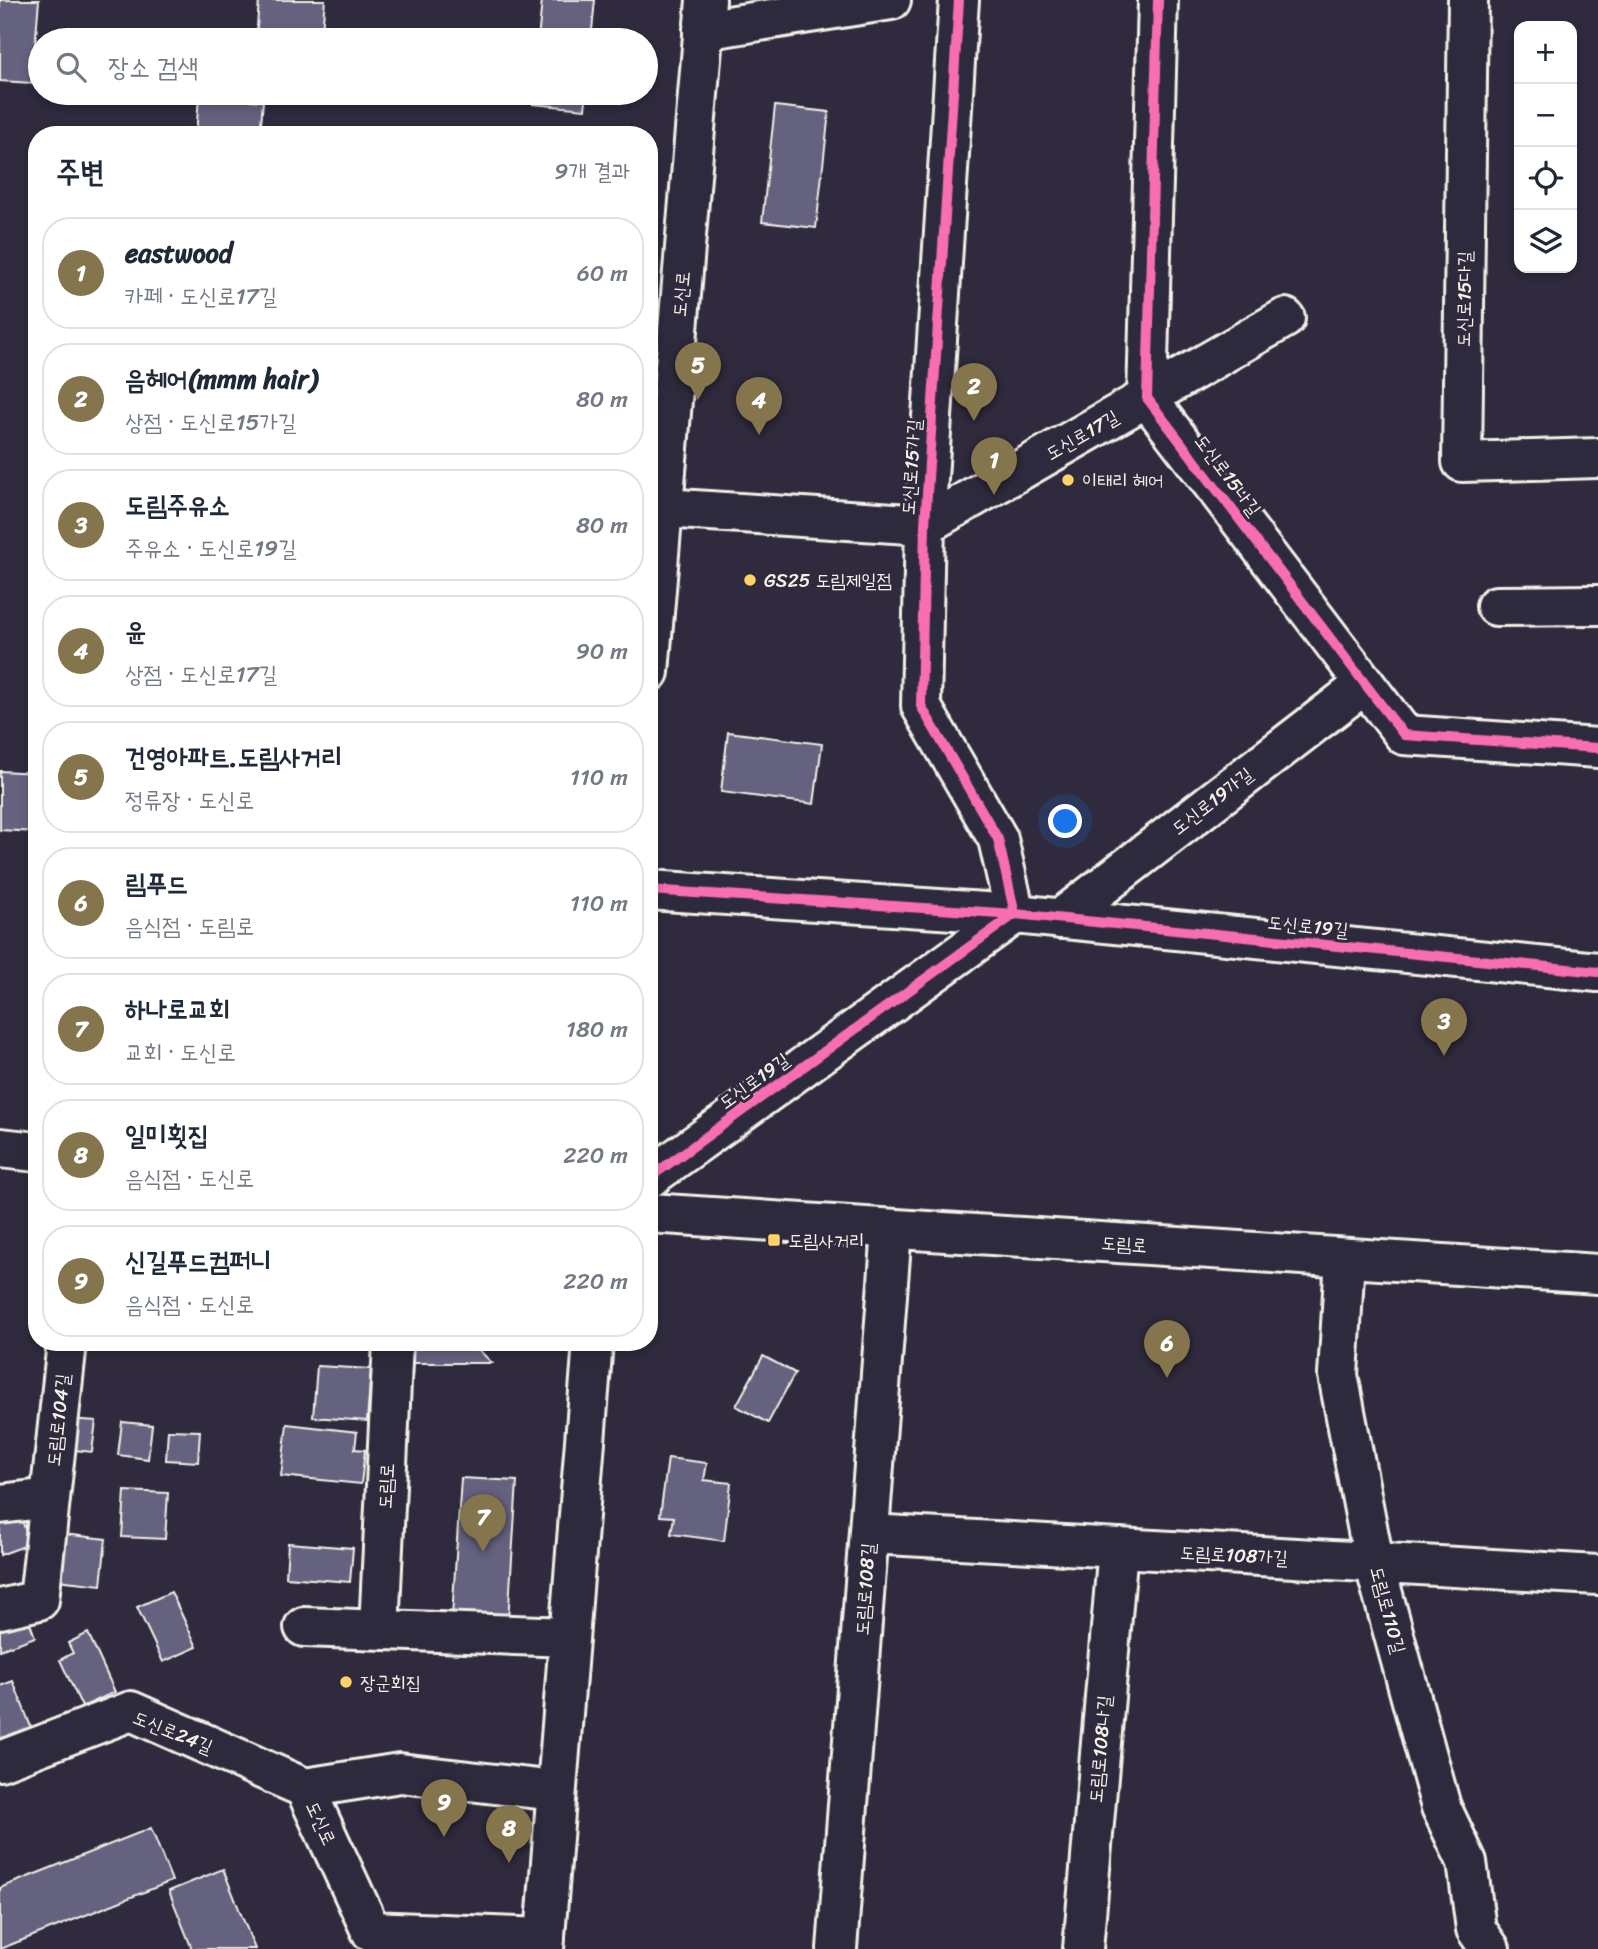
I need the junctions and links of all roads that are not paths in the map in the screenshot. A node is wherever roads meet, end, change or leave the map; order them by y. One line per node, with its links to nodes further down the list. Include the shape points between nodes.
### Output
1 (891, 0): 5 (street)
2 (959, 0): 10 (street, 도신로15가길)
3 (1158, 0): 7 (street)
4 (1468, 0): 8 (street, 도신로15다길, via 1462,462)
5 (705, 15): 9 (street, 도신로)
6 (1285, 318): 7 (street, 도신로17길)
7 (1147, 398): 10 (street, 도신로17길); 14 (street, 도신로15나길)
8 (1598, 458)
9 (663, 508): 10 (street); 11 (street, 도신로)
10 (925, 525): 17 (street, 도신로15가길, via 921,706 998,839)
11 (658, 567)
12 (1598, 605): 13 (street)
13 (1496, 606)
14 (1365, 684): 15 (street, 도신로15나길, via 1404,735); 18 (street, 도신로19가길)
15 (1598, 748)
16 (658, 891): 17 (street, 도신로19길)
17 (1015, 914): 18 (street, 도신로19길); 22 (street, 도신로19길)
18 (1060, 919): 19 (street, 도신로19길)
19 (1598, 972)
20 (0, 1148): 21 (street)
21 (28, 1151)
22 (658, 1172)
23 (658, 1214): 24 (street, 도림로)
24 (892, 1230): 25 (street, 도림로); 32 (street, 도림로108길)
25 (1345, 1258): 26 (street, 도림로); 34 (street, 도림로110길, via 1338,1375)
26 (1598, 1274)
27 (65, 1351): 30 (street, 도림로104길)
28 (393, 1351): 38 (street, 도림로)
29 (592, 1351): 39 (street, 도신로)
30 (50, 1499): 31 (street); 36 (street, 도림로104길, via 39,1600)
31 (0, 1504)
32 (869, 1534): 33 (street, 도림로108가길); 44 (street, 도림로108길)
33 (1118, 1548): 34 (street, 도림로108가길); 45 (street, 도림로108나길)
34 (1374, 1562): 35 (street, 도림로108가길); 46 (street, 도림로110길, via 1441,1807 1467,1862 1476,1929)
35 (1598, 1575)
36 (0, 1609)
37 (304, 1627): 38 (street)
38 (379, 1629): 39 (street)
39 (569, 1637): 42 (street, 도신로)
40 (0, 1761): 41 (street, 도신로24길, via 131,1711)
41 (305, 1788): 42 (street, 도신로, via 400,1773); 43 (street, 도신로, via 371,1931)
42 (556, 1791): 43 (street, 도신로)
43 (545, 1943)
44 (837, 1949)
45 (1083, 1949)
46 (1490, 1949)

